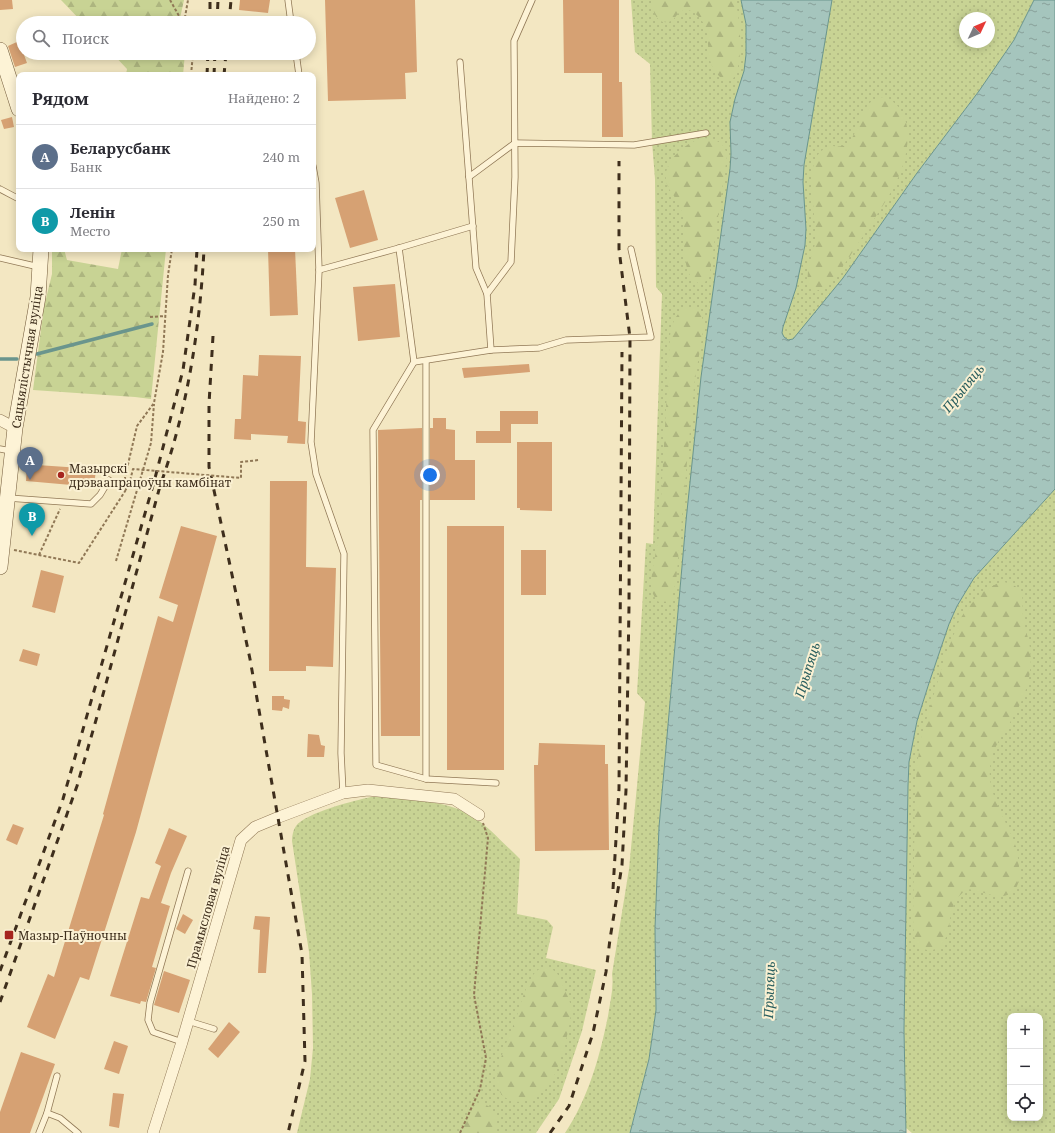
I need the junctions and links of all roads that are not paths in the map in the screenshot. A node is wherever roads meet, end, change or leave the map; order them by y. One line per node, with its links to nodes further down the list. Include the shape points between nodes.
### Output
1 (288, 0): 3 (lane)
2 (532, 0): 10 (lane, via 514,41)
3 (290, 16)
4 (0, 50): 8 (street)
5 (297, 60): 7 (lane)
6 (460, 62): 11 (lane)
7 (299, 72)
8 (16, 100)
9 (706, 133): 10 (lane, via 634,146)
10 (514, 143): 11 (lane); 22 (lane, via 511,262)
11 (469, 177): 15 (lane)
12 (316, 183): 21 (lane)
13 (0, 189): 14 (lane)
14 (16, 197)
15 (473, 226): 16 (lane); 22 (lane, via 476,268)
16 (399, 248): 21 (lane); 25 (lane)
17 (631, 249): 23 (lane, via 651,337 566,340 538,348)
18 (41, 252): 20 (street, Сацыялістычная вуліца)
19 (0, 258): 20 (lane)
20 (40, 267): 27 (street, Сацыялістычная вуліца, via 38,298)
21 (319, 270): 34 (lane, via 311,442 316,474 344,554)
22 (487, 294): 23 (lane)
23 (491, 350): 24 (lane)
24 (426, 360): 25 (lane); 32 (lane)
25 (414, 362): 32 (lane, via 373,430 376,765)
26 (0, 420): 27 (street)
27 (15, 428): 28 (street, Сацыялістычная вуліца)
28 (6, 450): 30 (street, Сацыялістычная вуліца)
29 (109, 480): 30 (lane, via 91,504)
30 (8, 498): 31 (street, Сацыялістычная вуліца)
31 (0, 567)
32 (426, 779): 33 (lane)
33 (496, 783)
34 (343, 793): 35 (street, Прамысловая вуліца, via 368,790 454,799); 37 (street, Прамысловая вуліца, via 255,827 241,840)
35 (479, 815)
36 (188, 871): 39 (lane, via 150,1003 148,1020 153,1032)
37 (188, 1021): 38 (lane); 39 (street, Прамысловая вуліца)
38 (214, 1029)
39 (182, 1042): 44 (street, Прамысловая вуліца)
40 (57, 1076): 41 (lane)
41 (47, 1113): 42 (lane); 43 (lane, via 60,1118)
42 (39, 1133)
43 (78, 1133)
44 (153, 1133)

